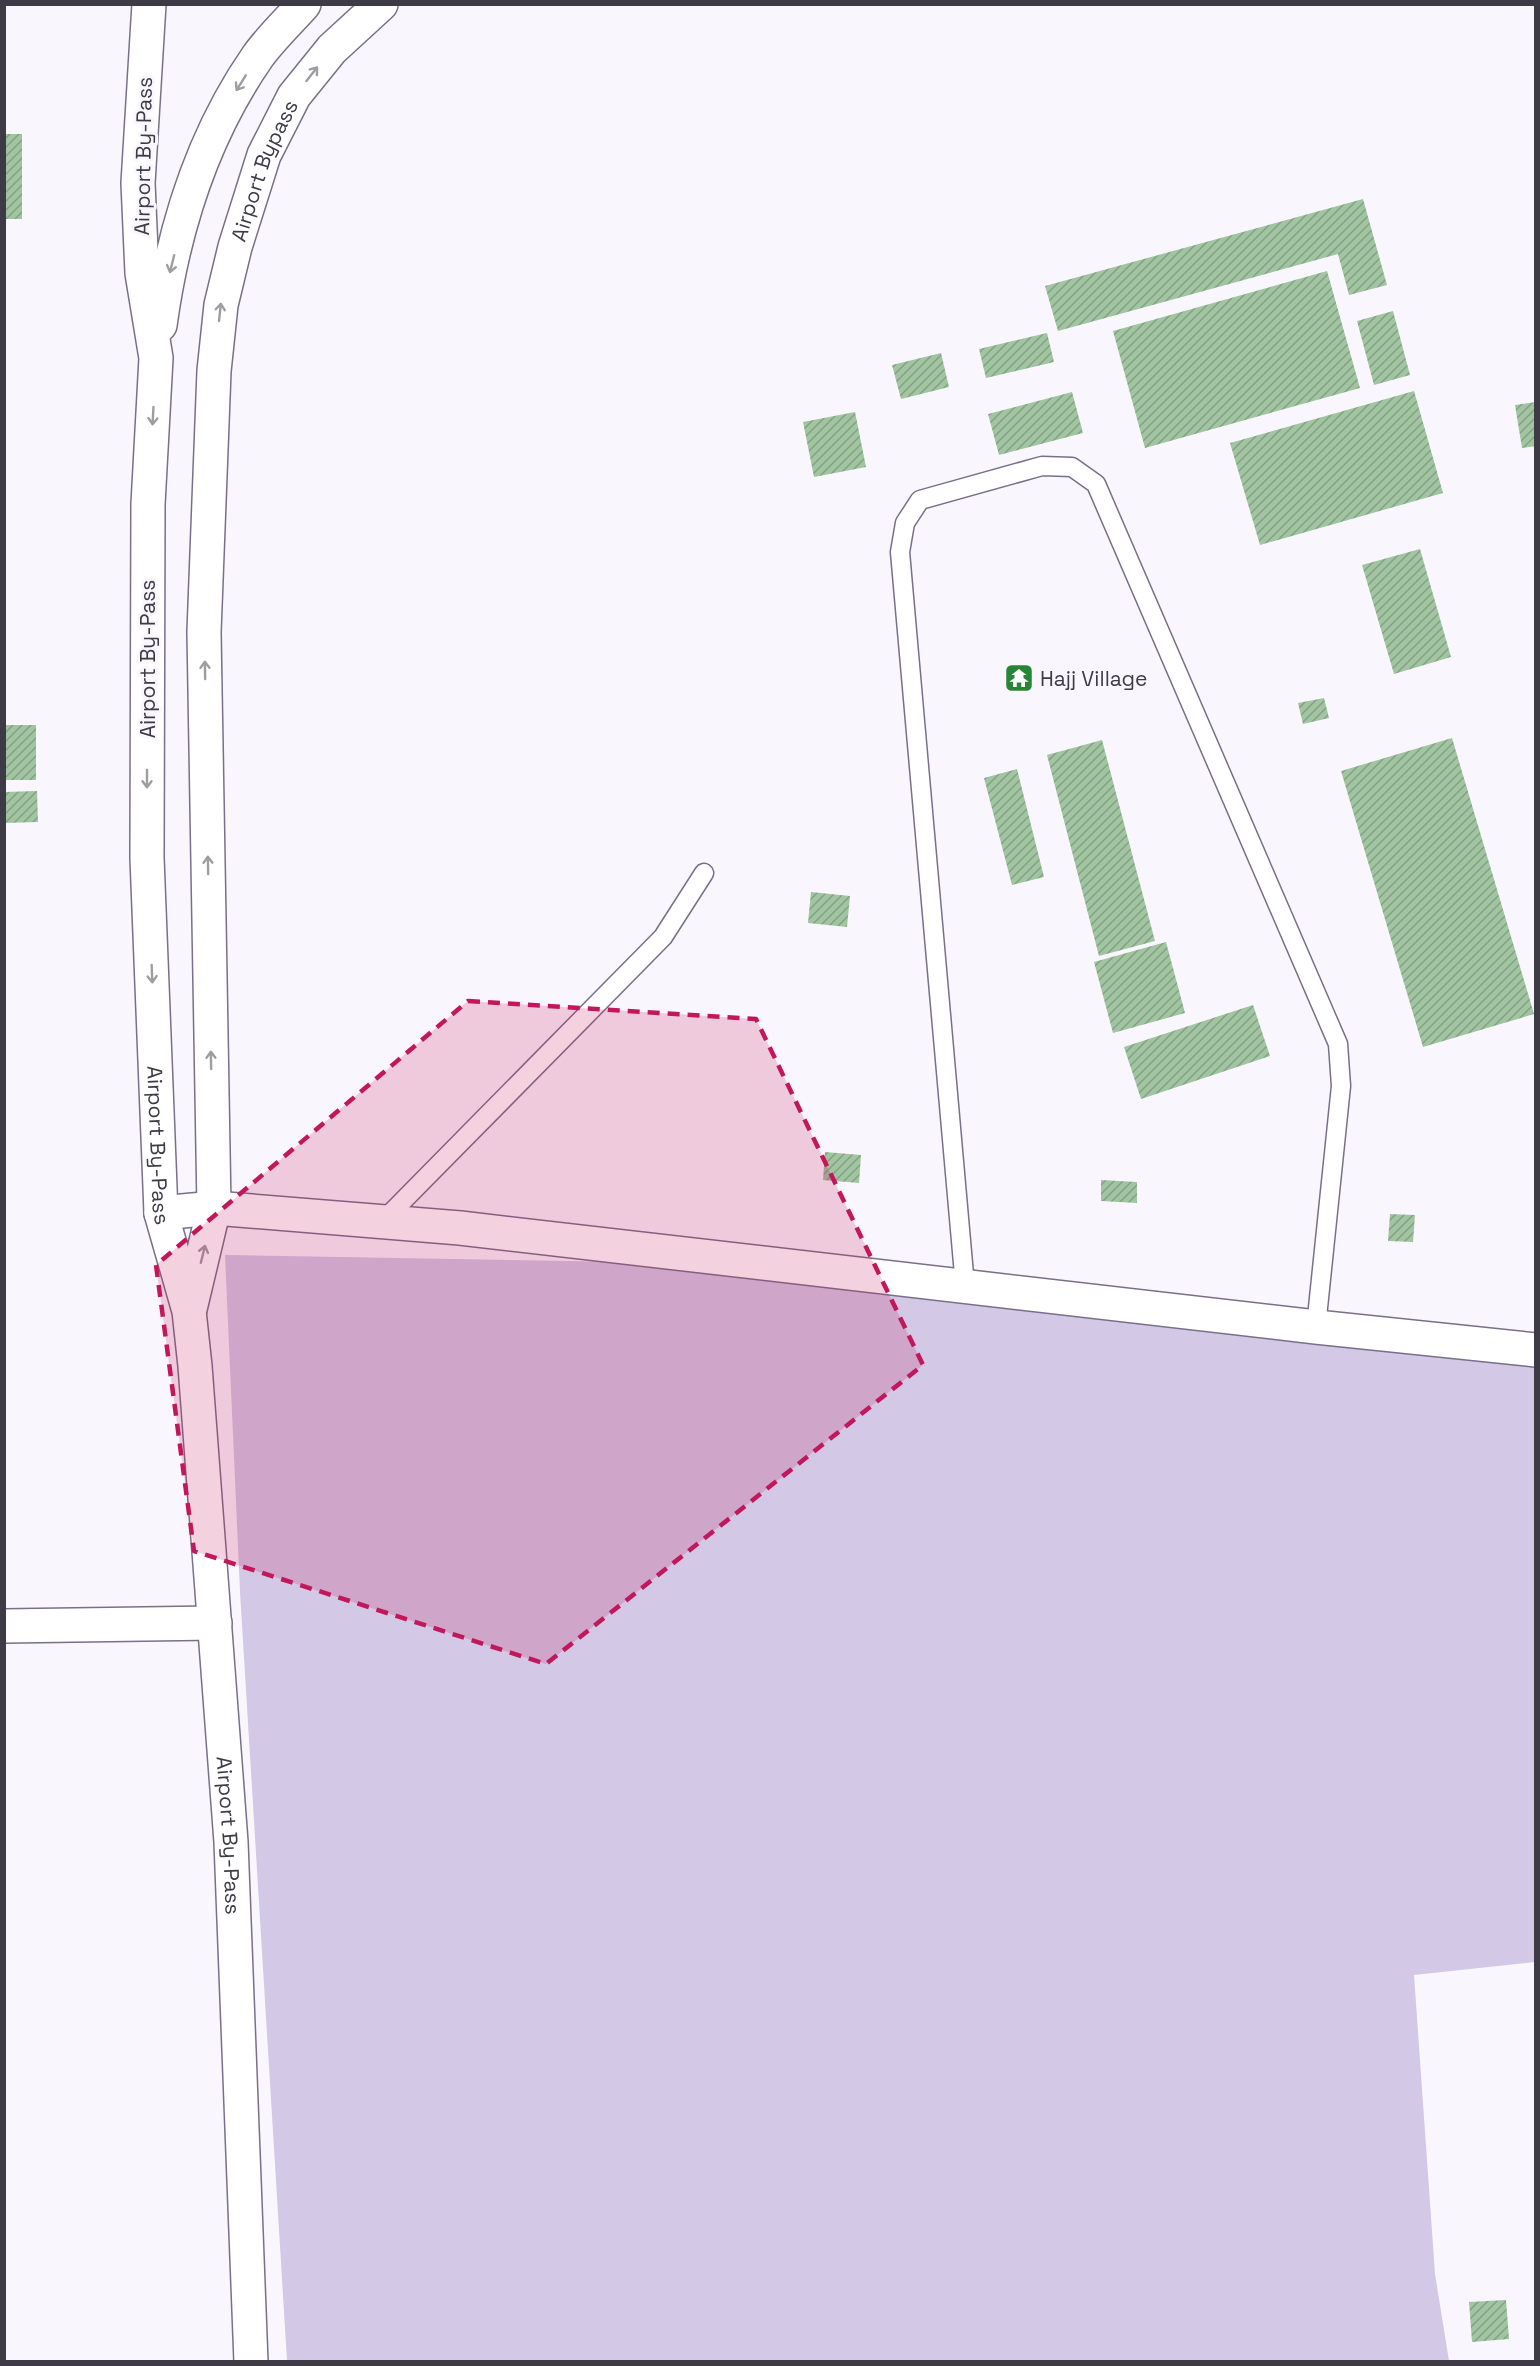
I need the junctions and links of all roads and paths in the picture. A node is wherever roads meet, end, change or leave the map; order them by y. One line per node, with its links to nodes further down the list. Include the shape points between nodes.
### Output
1 (149, 4): 4 (main road, Airport By-Pass, via 138,183 142,273)
2 (304, 4): 4 (main road, one-way to 4, via 259,54 223,112 189,194 165,289)
3 (381, 4): 5 (main road, Airport Bypass, one-way to 3, via 220,305 264,155 294,96 332,49)
4 (156, 358): 8 (main road, Airport By-Pass, one-way to 8, via 147,504 147,858)
5 (214, 371): 7 (main road, Airport By-Pass, one-way to 5, via 204,632)
6 (704, 873): 9 (lane, via 663,937)
7 (214, 1208): 8 (main road); 9 (main road); 11 (main road, Airport By-Pass, one-way to 7)
8 (161, 1212): 11 (main road, Airport By-Pass)
9 (382, 1221): 10 (main road)
10 (965, 1286): 12 (main road); 12 (lane, via 900,552 905,523 920,500 1042,466 1072,467 1096,484 1338,1044 1341,1086)
11 (189, 1311): 14 (main road, Airport By-Pass)
12 (1316, 1328): 13 (main road)
13 (1536, 1350)
14 (215, 1623): 15 (main road); 16 (main road, Airport By-Pass, via 231,1842)
15 (4, 1626)
16 (251, 2361)

